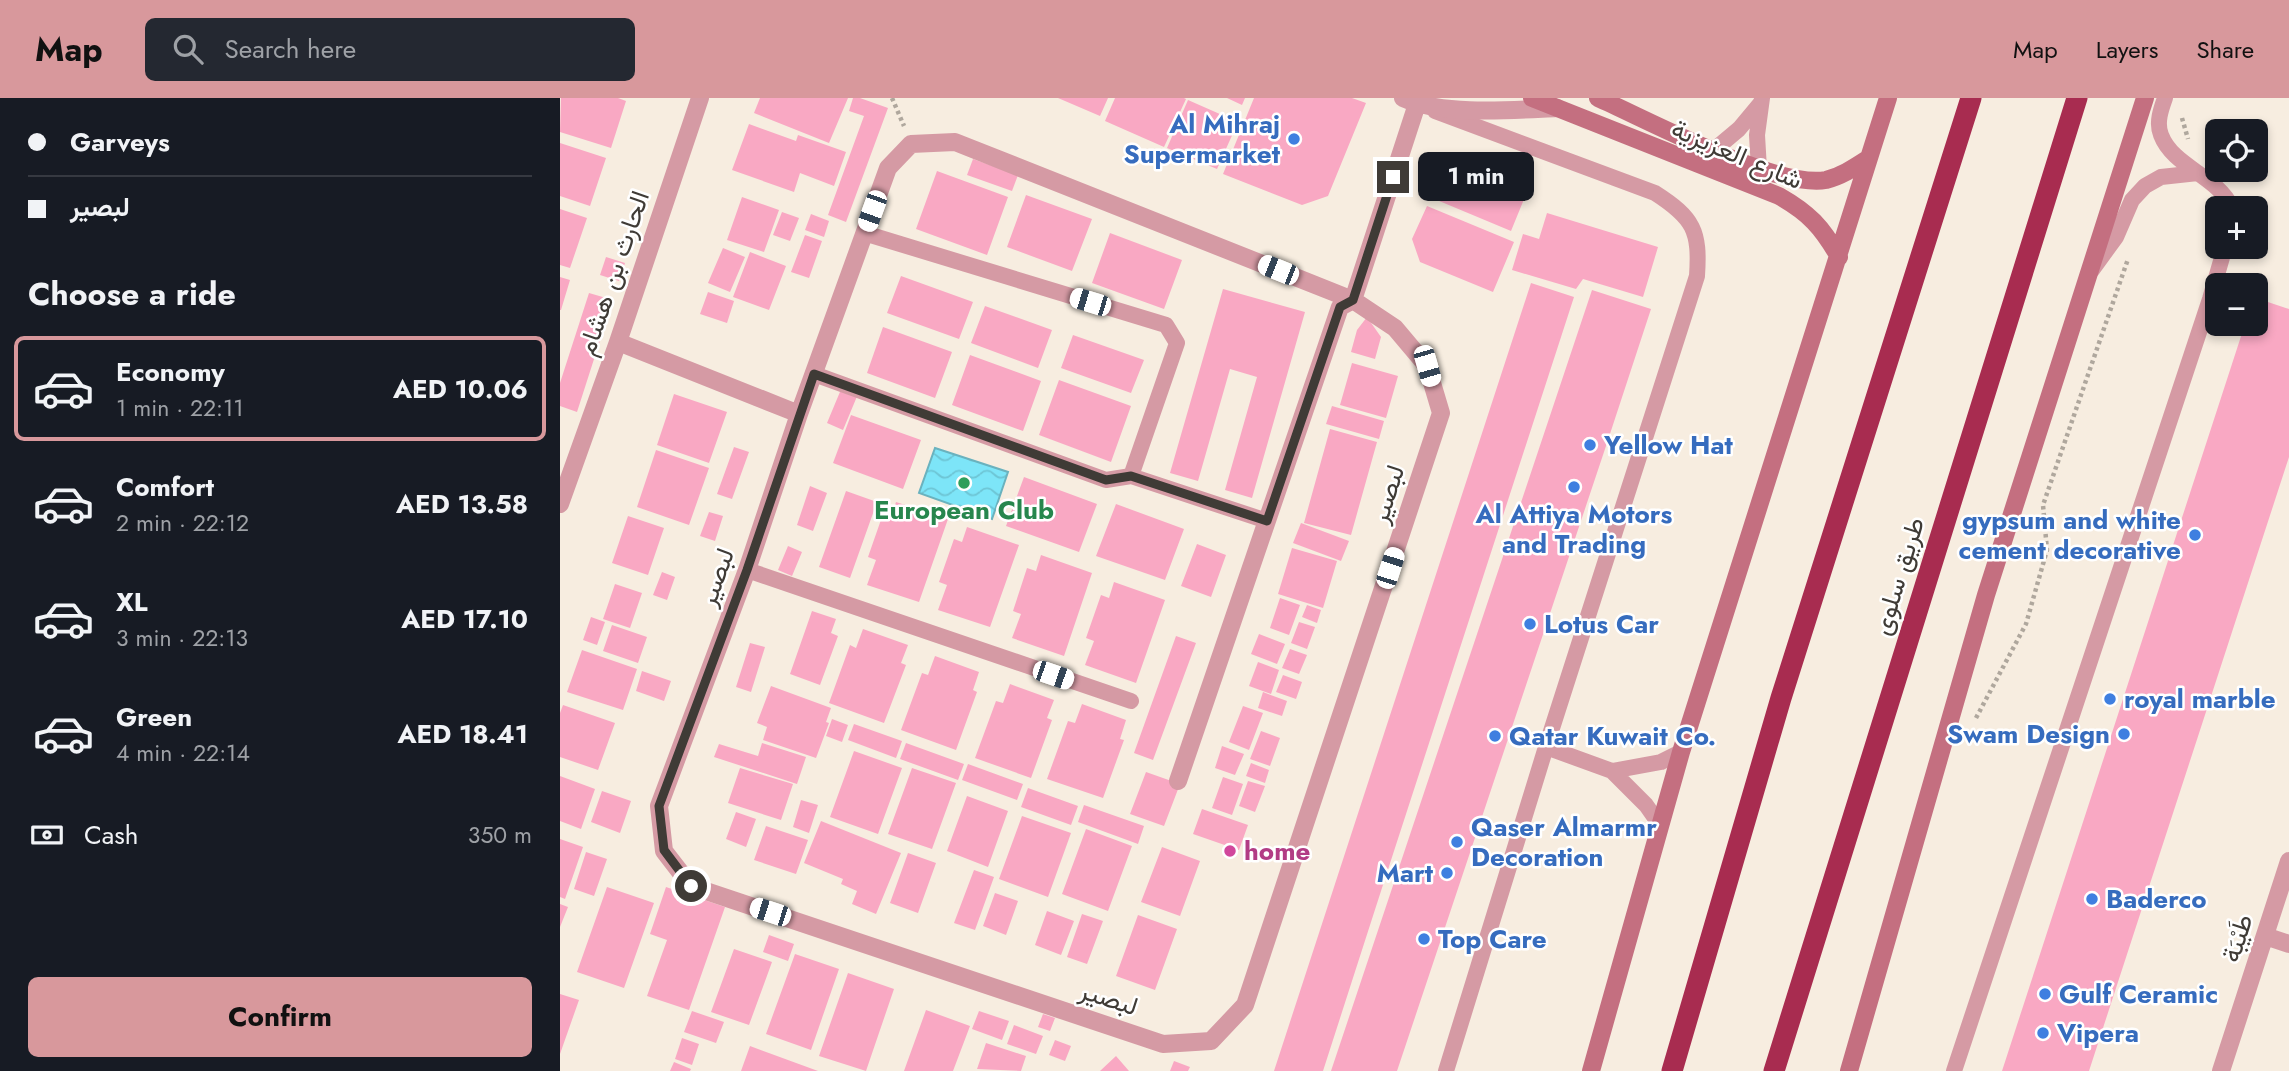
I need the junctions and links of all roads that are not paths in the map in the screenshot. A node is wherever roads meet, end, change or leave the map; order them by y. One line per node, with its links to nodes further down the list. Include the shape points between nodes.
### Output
1 (700, 98): 22 (street, الحارث بن هشام)
2 (1532, 98): 11 (main road, شارع العزيزية)
3 (1600, 98): 12 (main road, شارع العزيزية)
4 (1888, 98): 13 (main road)
5 (1971, 98): 40 (highway, via 1781,698)
6 (2077, 98): 41 (highway, طريق سلوى)
7 (2145, 98): 20 (main road)
8 (1761, 100): 12 (lane, via 1739,129); 15 (lane)
9 (1410, 101): 11 (street, شارع العزيزية, via 1487,111); 21 (street); 30 (lane, via 1656,193 1676,206 1693,226 1699,249 1698,276)
10 (2172, 103): 14 (lane, via 2159,117 2160,135)
11 (1557, 108): 18 (main road, شارع العزيزية, via 1779,196 1816,222)
12 (1714, 150): 15 (main road, شارع العزيزية)
13 (1869, 158): 15 (main road, شارع العزيزية, via 1841,176 1824,180 1806,181); 18 (main road)
14 (2191, 168): 16 (lane); 20 (lane, via 2145,186 2132,200 2116,237)
15 (1759, 169)
16 (2227, 196)
17 (864, 233): 21 (street, لبصير, via 888,168 911,144 955,142); 23 (street, لبصير); 25 (lane, via 1166,325 1177,343)
18 (1839, 257): 31 (main road)
19 (2222, 259): 43 (lane)
20 (2087, 278): 42 (main road, via 1986,595)
21 (1353, 300): 27 (street, via 1340,307); 28 (street, لبصير, via 1395,328 1427,366 1441,413 1245,1005 1211,1041 1163,1044 691,886 664,850 659,806)
22 (618, 342): 24 (street); 26 (street, الحارث بن هشام)
23 (814, 374): 24 (street, لبصير); 25 (lane, via 1106,480)
24 (799, 414): 28 (street, لبصير)
25 (1131, 476): 27 (lane)
26 (560, 504)
27 (1267, 521): 33 (street)
28 (747, 570): 29 (lane)
29 (1131, 701)
30 (1546, 747): 32 (lane); 38 (lane)
31 (1681, 752): 32 (lane, via 1661,762); 34 (main road)
32 (1612, 771): 34 (lane)
33 (1178, 781)
34 (1660, 825): 39 (main road)
35 (2289, 861): 36 (street, طَيْبَة)
36 (2265, 936): 37 (street); 44 (street, طَيْبَة)
37 (2289, 944)
38 (1446, 1071)
39 (1591, 1071)
40 (1672, 1071)
41 (1774, 1071)
42 (1849, 1071)
43 (1954, 1071)
44 (2221, 1071)

